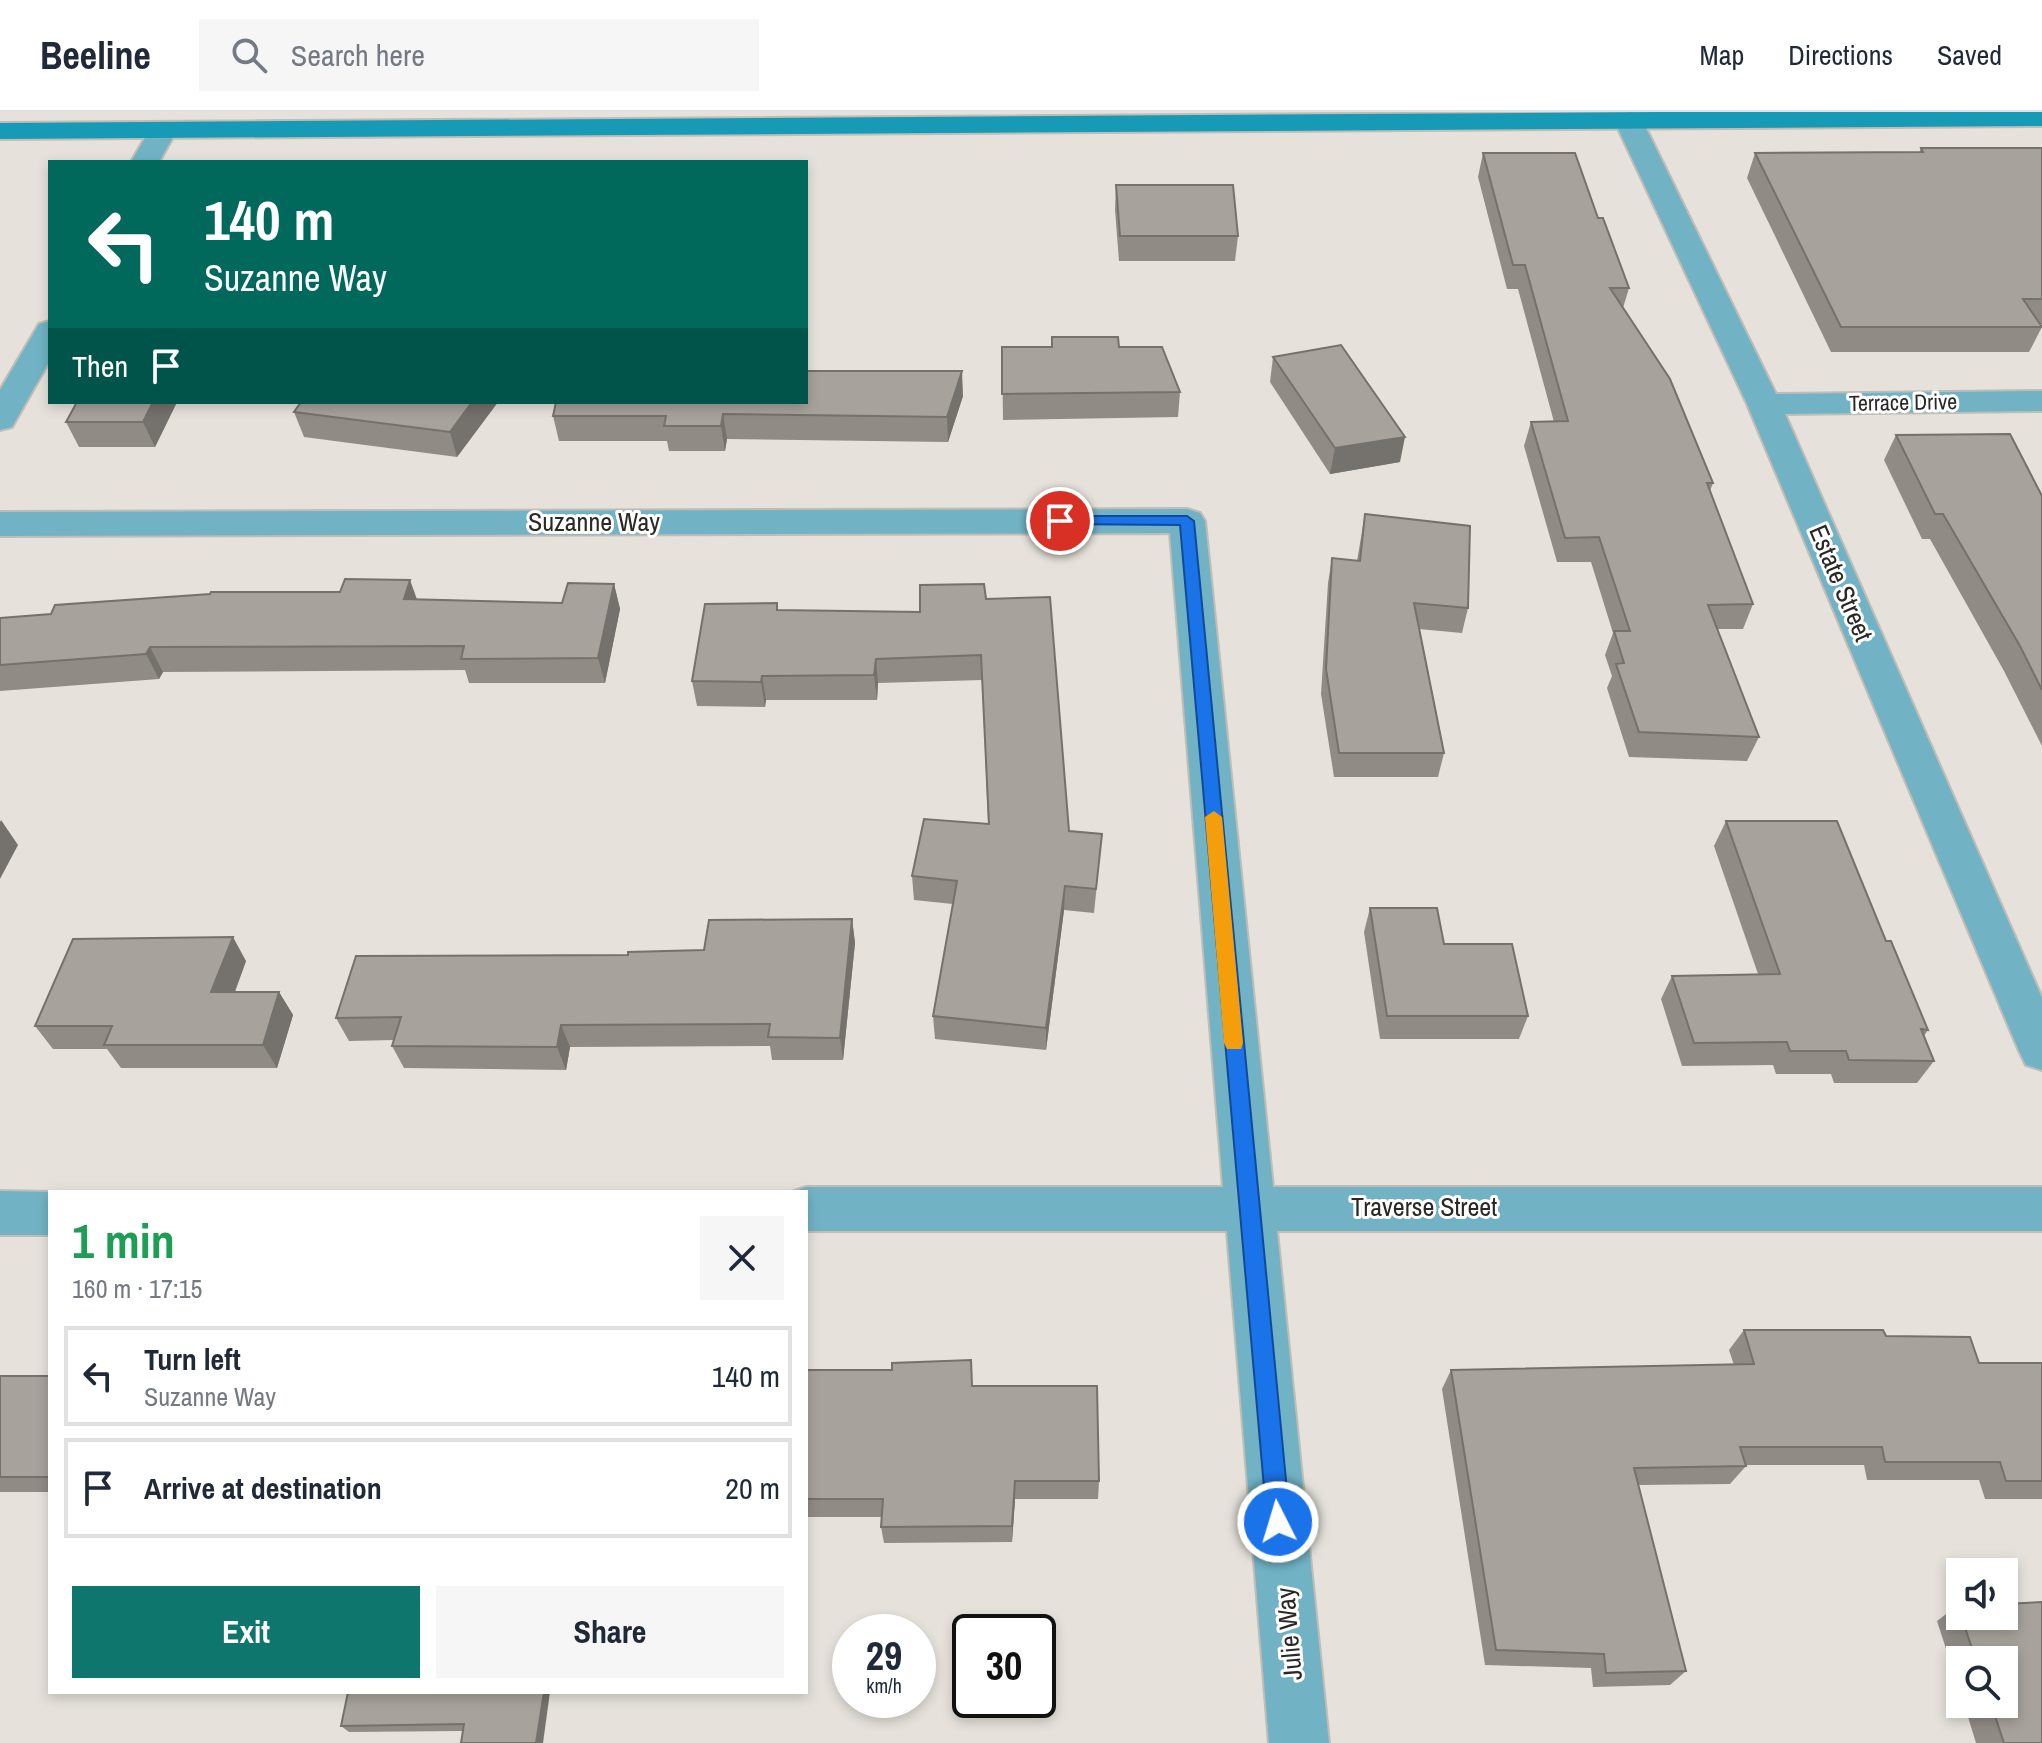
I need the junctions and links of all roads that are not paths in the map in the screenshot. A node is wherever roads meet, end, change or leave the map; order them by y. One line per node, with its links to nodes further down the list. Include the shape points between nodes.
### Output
1 (2042, 118): 2 (main road)
2 (1628, 120): 3 (main road); 8 (street, Estate Street)
3 (163, 130): 4 (main road); 5 (street)
4 (0, 131)
5 (146, 160)
6 (48, 335): 9 (street)
7 (2042, 401): 8 (street, Terrace Drive)
8 (1764, 404): 12 (street, Estate Street)
9 (0, 420)
10 (1187, 521): 11 (street, Suzanne Way); 13 (street, Julie Way)
11 (0, 524)
12 (2042, 1051)
13 (1248, 1207): 14 (street, Traverse Street); 15 (street, Traverse Street); 18 (street, Julie Way)
14 (808, 1209)
15 (2042, 1209)
16 (0, 1213): 17 (street)
17 (48, 1213)
18 (1299, 1743)

